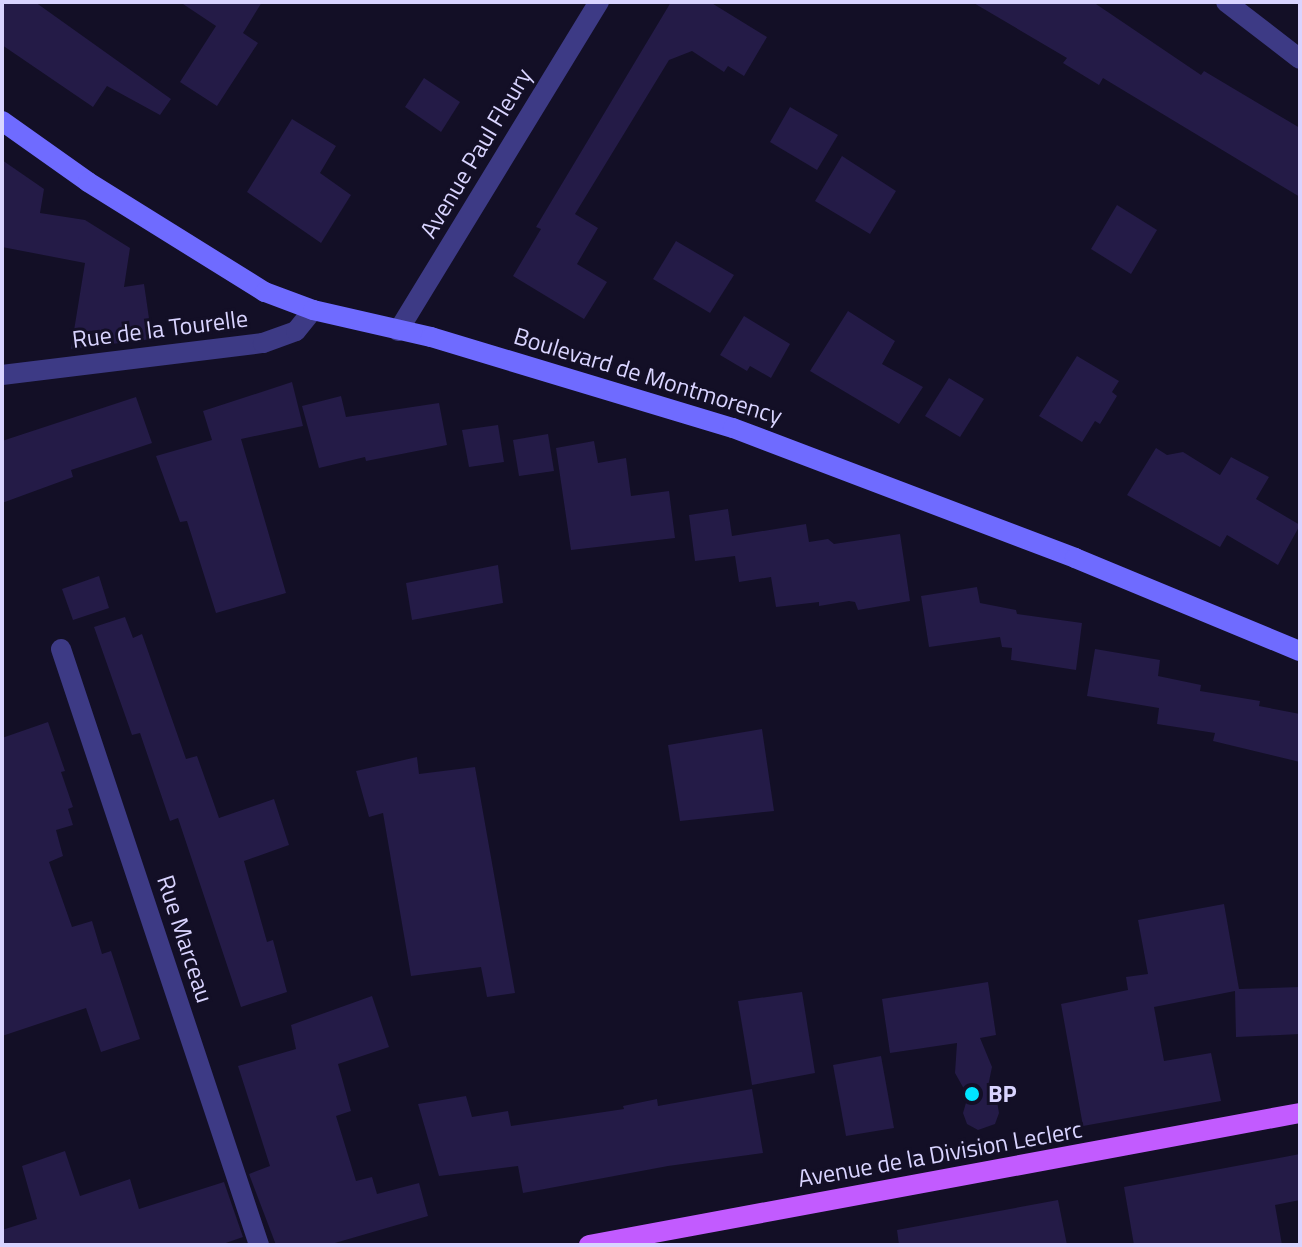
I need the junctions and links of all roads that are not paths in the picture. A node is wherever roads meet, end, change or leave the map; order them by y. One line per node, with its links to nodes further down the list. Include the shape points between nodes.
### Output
1 (575, 2): 3 (street)
2 (1228, 2): 4 (street)
3 (594, 9): 7 (street, Avenue Paul Fleury)
4 (1300, 59)
5 (2, 121): 6 (street, Boulevard de Montmorency, via 233,275)
6 (313, 310): 7 (street, Boulevard de Montmorency); 8 (street, Rue de la Tourelle, via 296,331 263,343)
7 (398, 331): 10 (street, Boulevard de Montmorency, via 733,428)
8 (2, 375)
9 (61, 649): 12 (street, Rue Marceau)
10 (1300, 651)
11 (1300, 1113): 13 (main road, Avenue de la Division Leclerc)
12 (259, 1245)
13 (589, 1245)

